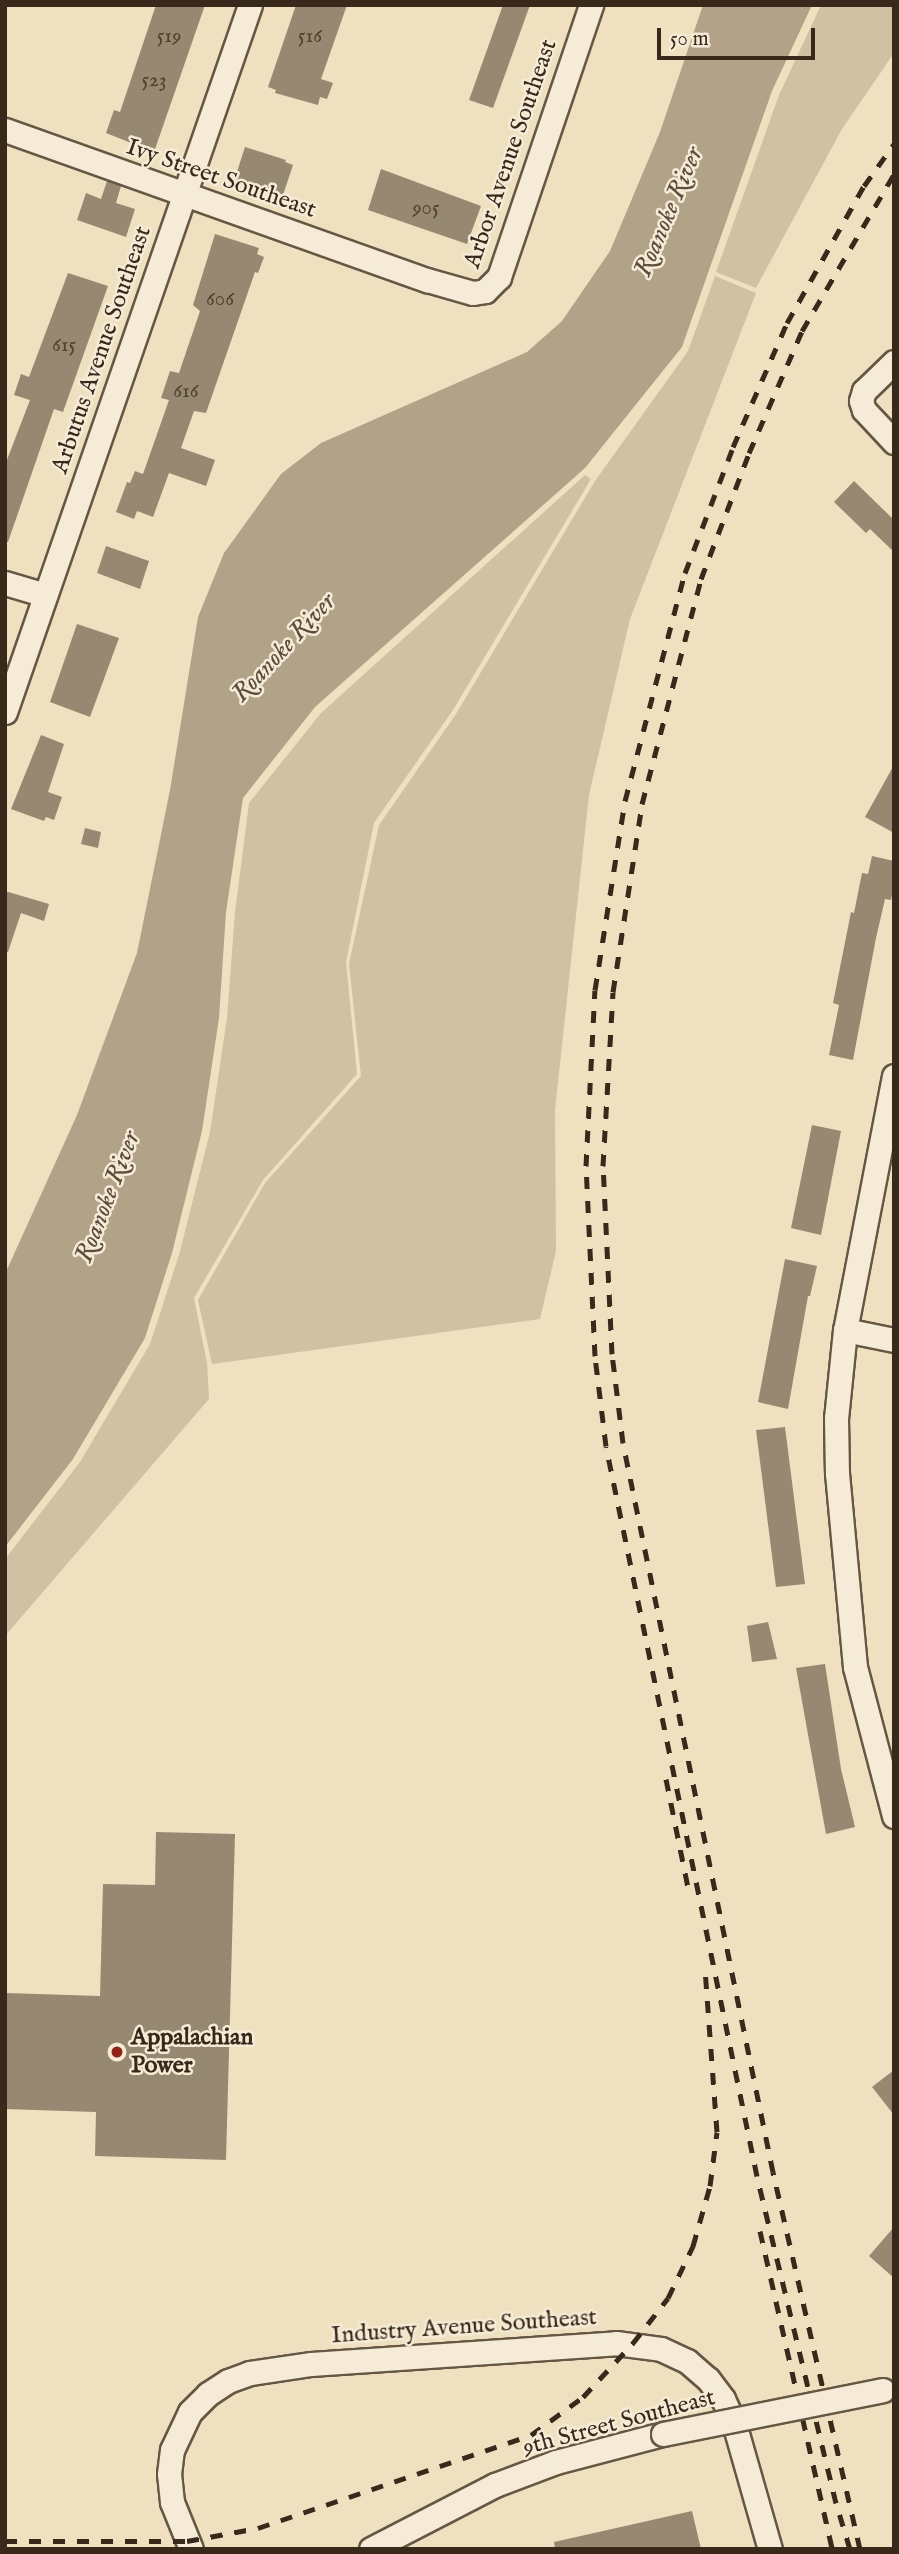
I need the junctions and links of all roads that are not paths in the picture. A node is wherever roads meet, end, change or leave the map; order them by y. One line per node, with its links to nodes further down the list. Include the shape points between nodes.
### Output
1 (250, 5): 4 (street, Arbutus Avenue Southeast)
2 (591, 5): 5 (street, Arbor Avenue Southeast, via 495,284 473,293)
3 (5, 130): 4 (street, Ivy Street Southeast)
4 (183, 193): 5 (street, Ivy Street Southeast); 9 (street, Arbutus Avenue Southeast)
5 (419, 277)
6 (894, 362): 7 (street, via 864,391 861,401)
7 (894, 442)
8 (5, 583): 9 (street)
9 (45, 595): 10 (street, Arbutus Avenue Southeast)
10 (5, 712)
11 (894, 1076): 12 (street)
12 (845, 1330): 13 (street); 14 (street, via 836,1473 855,1667)
13 (894, 1340)
14 (892, 1804)
15 (888, 2389): 17 (street, 9th Street Southeast, bridge, via 663,2434 556,2462 435,2513)
16 (192, 2547): 18 (street, Industry Avenue Southeast, via 172,2502 172,2451 190,2412 228,2381 311,2364 633,2343 687,2361 723,2399)
17 (371, 2549)
18 (770, 2549)

